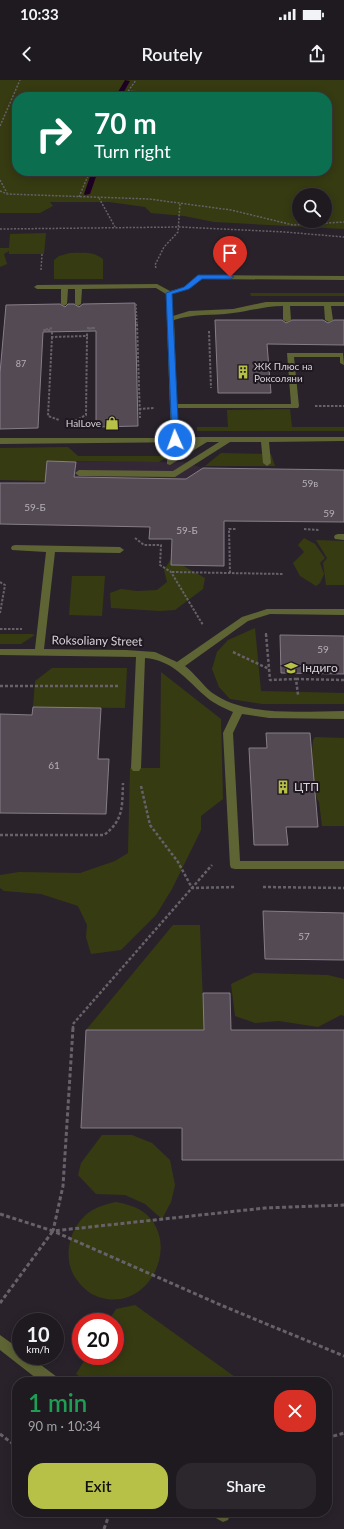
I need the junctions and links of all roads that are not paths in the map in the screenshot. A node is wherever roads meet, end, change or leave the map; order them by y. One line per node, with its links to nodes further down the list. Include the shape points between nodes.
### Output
1 (344, 278): 5 (lane, via 200,277 187,288)
2 (37, 287): 3 (lane)
3 (65, 287): 4 (lane); 6 (lane)
4 (79, 287): 5 (lane, via 157,286); 7 (lane)
5 (169, 293): 11 (lane)
6 (64, 304)
7 (78, 304)
8 (286, 304): 9 (lane); 11 (lane, via 189,313); 12 (lane)
9 (327, 304): 10 (lane); 13 (lane)
10 (344, 304)
11 (171, 319): 15 (lane)
12 (288, 320)
13 (330, 320)
14 (344, 363): 15 (lane, via 343,355 290,356 295,406)
15 (174, 406): 20 (lane)
16 (207, 439): 17 (lane); 20 (lane); 22 (lane)
17 (229, 439): 18 (lane); 24 (lane, via 175,474)
18 (265, 439): 19 (lane); 23 (lane)
19 (344, 439)
20 (175, 440): 21 (lane)
21 (0, 441)
22 (170, 462)
23 (268, 463)
24 (79, 473)
25 (15, 548): 26 (lane)
26 (51, 549): 27 (lane); 30 (lane)
27 (120, 550)
28 (344, 612): 32 (lane, via 270,611 245,619)
29 (0, 652): 30 (lane, Roksoliany Street)
30 (39, 652): 31 (lane, Roksoliany Street)
31 (141, 654): 32 (lane, Roksoliany Street, via 155,655); 35 (lane)
32 (178, 666): 33 (lane, Roksoliany Street, via 208,694)
33 (239, 710): 34 (lane, Roksoliany Street, via 269,714); 36 (lane, via 228,733 234,865)
34 (344, 715)
35 (136, 768)
36 (344, 866)
37 (0, 1342): 38 (lane)
38 (46, 1377)

